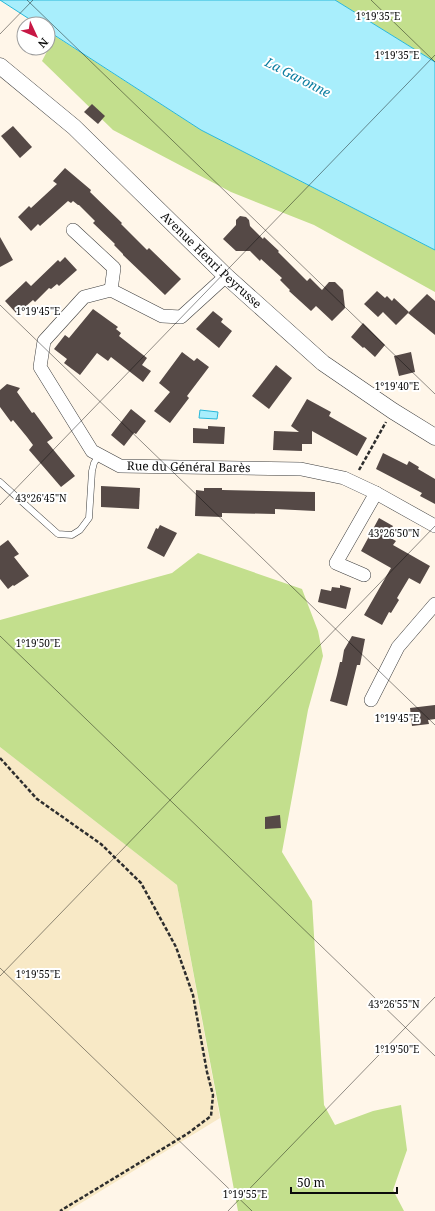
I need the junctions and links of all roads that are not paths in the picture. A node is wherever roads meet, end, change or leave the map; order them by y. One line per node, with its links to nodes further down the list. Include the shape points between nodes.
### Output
1 (0, 66): 3 (street, Avenue Henri Peyrusse, via 74,127)
2 (73, 230): 4 (street, via 114,268)
3 (226, 276): 4 (street, via 181,317 162,316); 5 (street, Avenue Henri Peyrusse, via 323,363)
4 (111, 290): 6 (street, Rue du Général Barès, via 84,297 44,340 40,367 92,451)
5 (435, 437)
6 (99, 455): 7 (lane, via 92,472 89,518 80,530 72,535 58,534); 8 (street, Rue du Général Barès, via 120,466 301,469 344,478)
7 (0, 482)
8 (376, 493): 9 (street, Rue du Général Barès); 10 (street, via 336,563)
9 (435, 526)
10 (364, 575)
11 (435, 604): 12 (street, via 398,647)
12 (371, 700)

